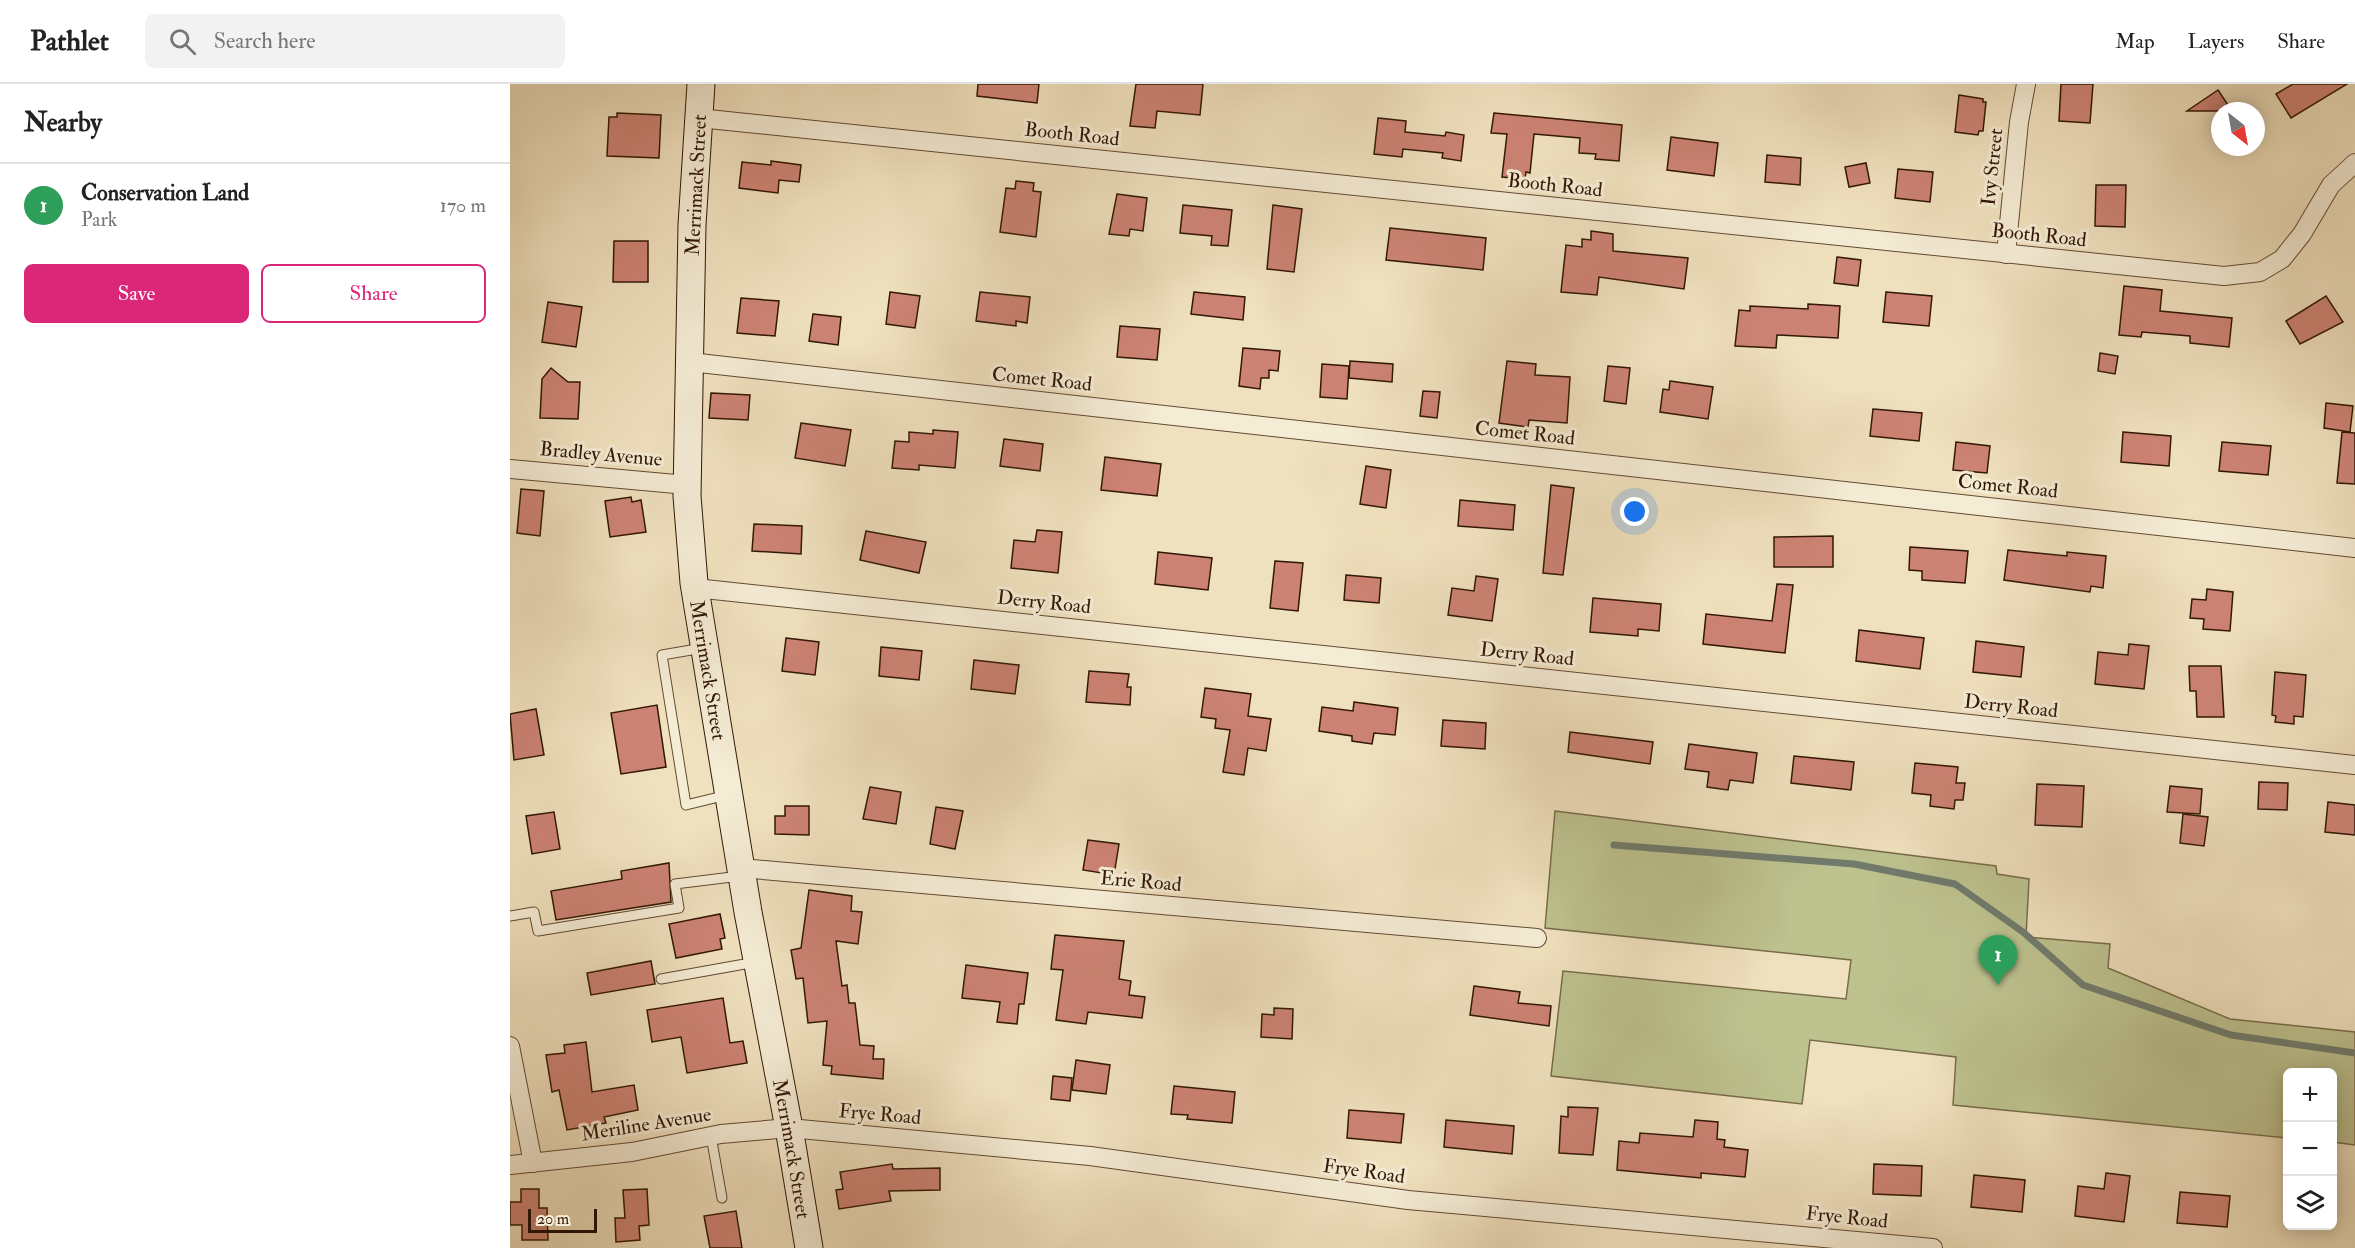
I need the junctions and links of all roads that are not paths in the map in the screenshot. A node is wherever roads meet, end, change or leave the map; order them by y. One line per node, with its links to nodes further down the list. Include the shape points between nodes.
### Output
1 (697, 84): 3 (main road, Merrimack Street)
2 (2026, 84): 5 (street, Ivy Street)
3 (699, 118): 5 (street, Booth Road); 6 (main road, Merrimack Street, via 692,225)
4 (2355, 163): 5 (street, Booth Road, via 2320,199 2292,249 2268,270 2248,275 2195,274)
5 (2006, 254)
6 (690, 362): 8 (main road, Merrimack Street); 9 (street, Comet Road)
7 (510, 469): 8 (street, Bradley Avenue)
8 (687, 485): 10 (main road, Merrimack Street)
9 (2355, 548)
10 (695, 588): 11 (main road, Merrimack Street); 12 (street, Derry Road)
11 (705, 647): 13 (main road, Merrimack Street); 13 (lane, via 662,655 686,805)
12 (2355, 765)
13 (729, 795): 14 (main road, Merrimack Street)
14 (742, 872): 15 (lane, via 675,884 679,908 538,931 534,912); 16 (street, Erie Road); 17 (main road, Merrimack Street)
15 (510, 916)
16 (1537, 938)
17 (758, 962): 18 (lane); 20 (main road, Merrimack Street)
18 (661, 979)
19 (510, 1046): 22 (street)
20 (789, 1128): 21 (street, Meriline Avenue); 25 (main road, Merrimack Street); 26 (street, Frye Road, via 1090,1156 1408,1200)
21 (711, 1136): 22 (street, Meriline Avenue, via 632,1152); 24 (lane)
22 (533, 1163): 23 (street, Meriline Avenue)
23 (510, 1165)
24 (722, 1198)
25 (808, 1248)
26 (1933, 1248)

